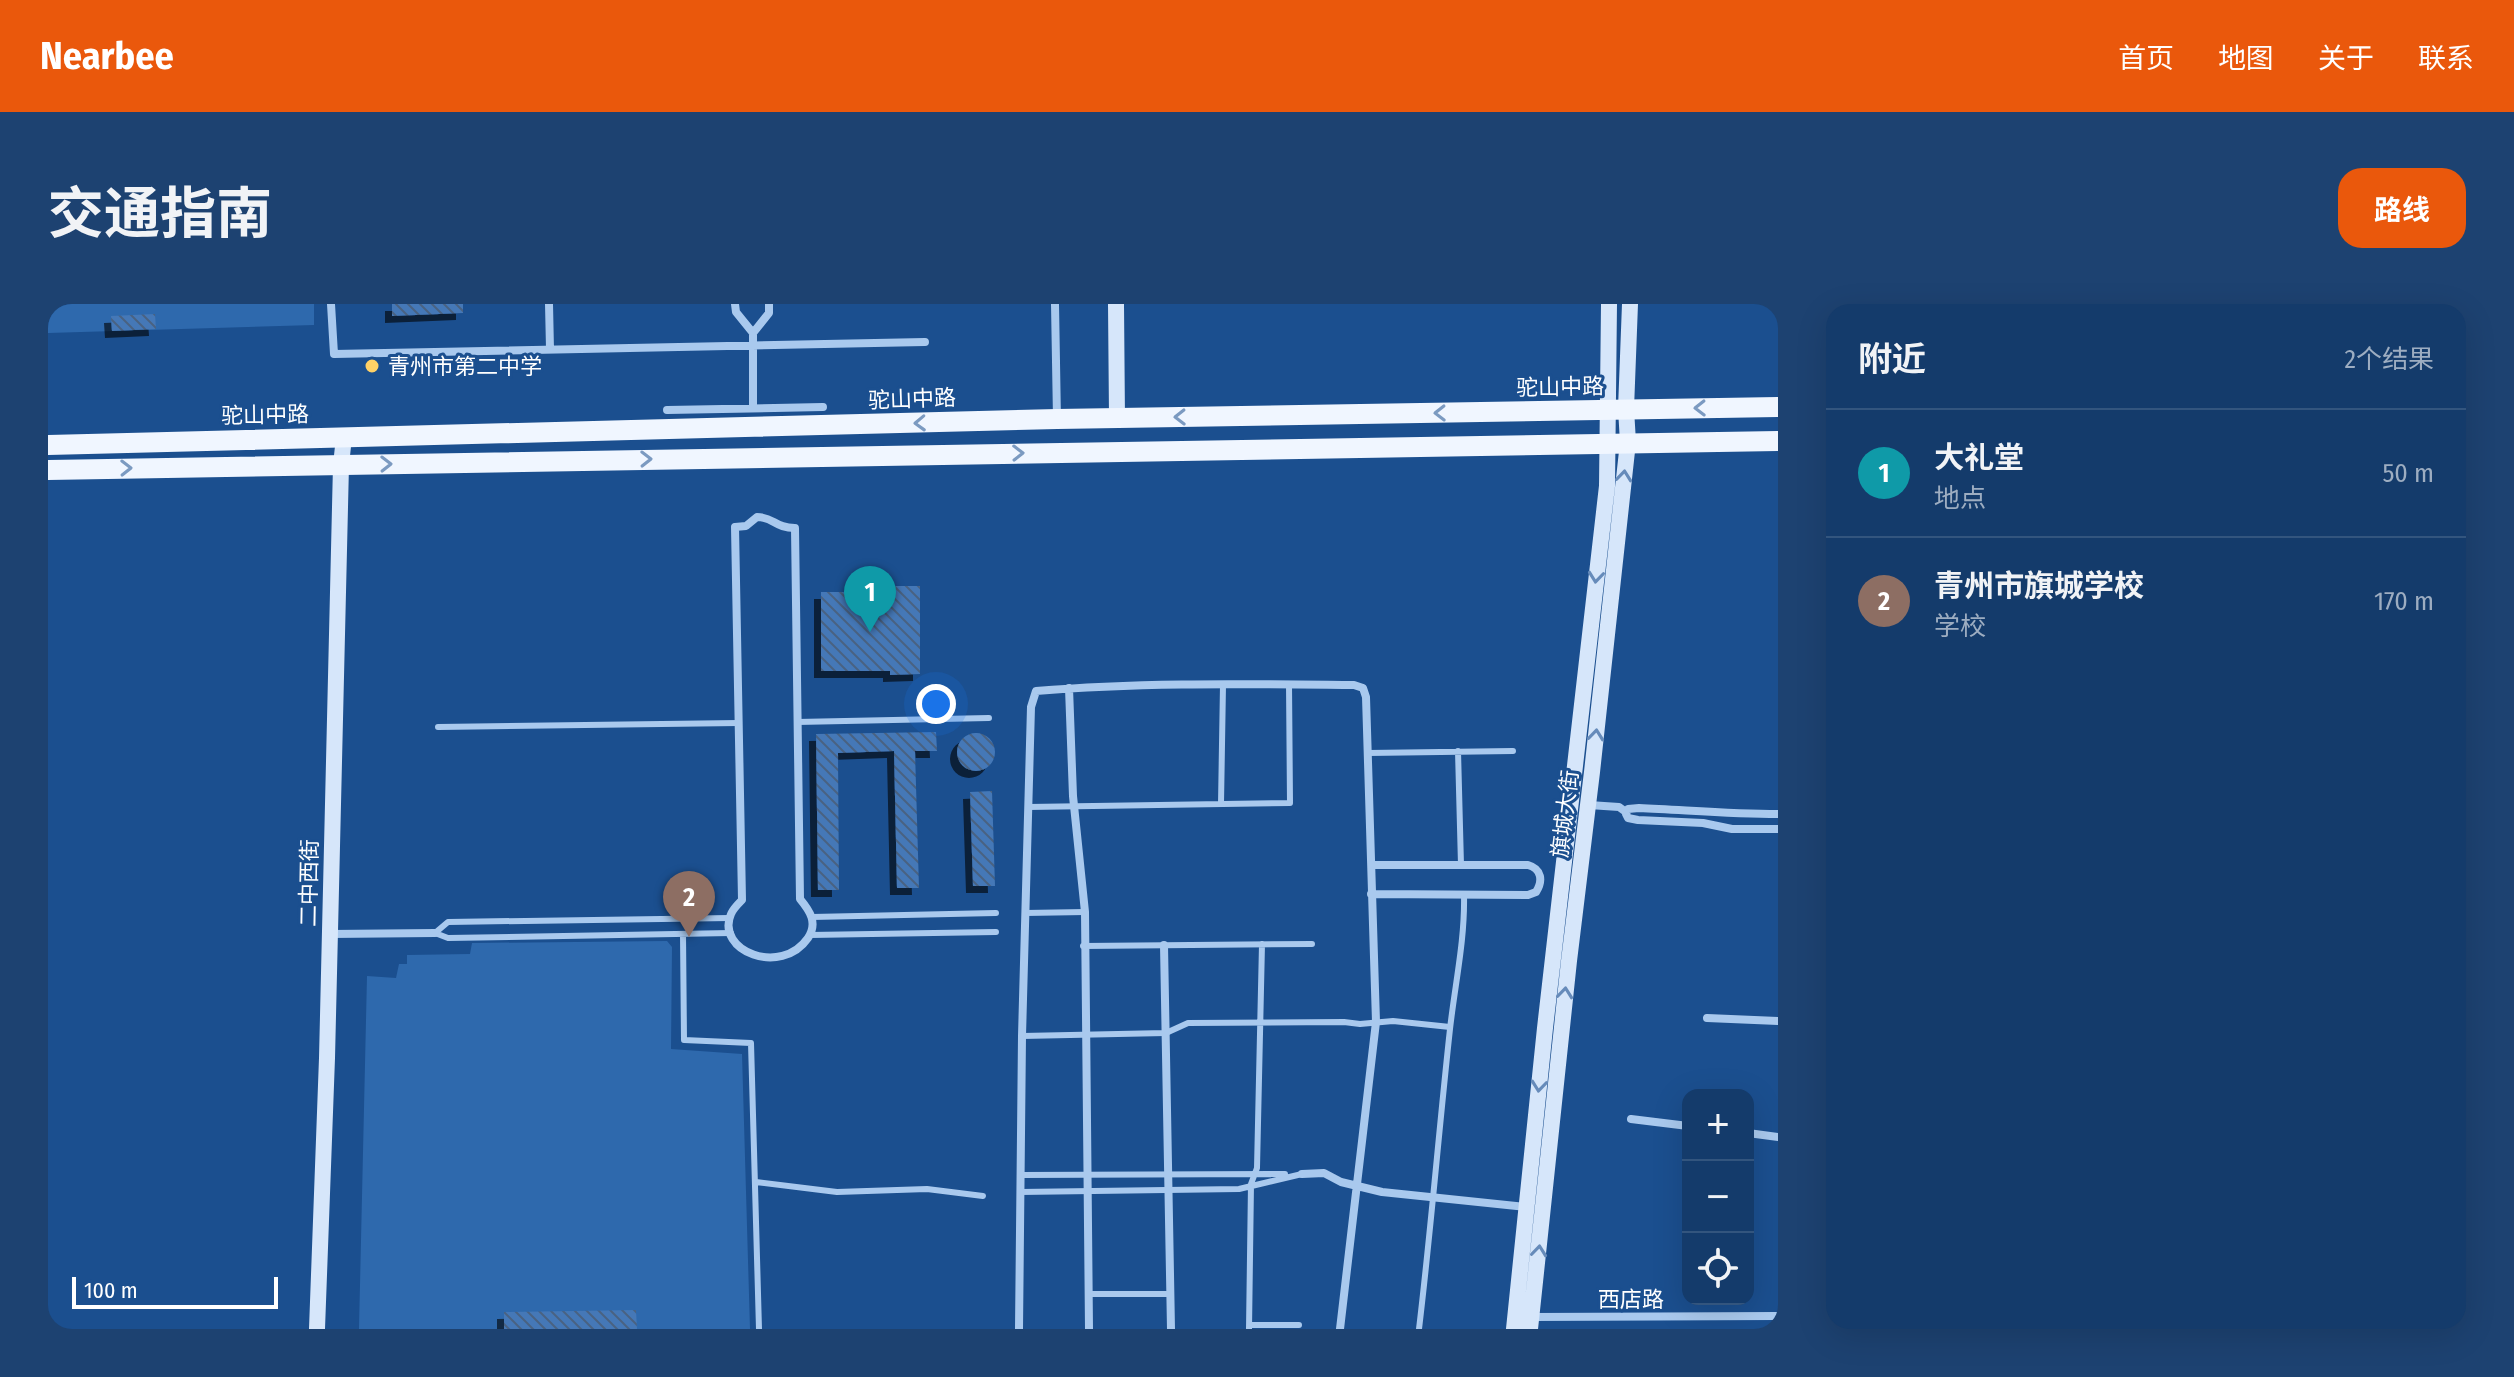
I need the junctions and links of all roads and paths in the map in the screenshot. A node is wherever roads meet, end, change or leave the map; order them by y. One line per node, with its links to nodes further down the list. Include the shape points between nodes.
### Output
1 (331, 304): 12 (street, via 334,354)
2 (549, 304): 12 (street)
3 (735, 304): 9 (street)
4 (769, 304): 9 (street, via 769,313)
5 (1055, 304): 19 (street)
6 (1116, 304): 18 (main road)
7 (1609, 304): 16 (main road, 旗城大街)
8 (1630, 304): 16 (main road, 旗城大街)
9 (753, 333): 11 (street)
10 (925, 342): 11 (street)
11 (753, 346): 12 (street); 15 (street)
12 (550, 349)
13 (823, 407): 15 (street)
14 (1778, 407): 16 (main road, 驼山中路, one-way to 16)
15 (753, 408): 17 (street)
16 (1617, 409): 18 (main road, 驼山中路, one-way to 18); 22 (main road, 旗城大街)
17 (667, 410)
18 (1117, 418): 19 (main road, 驼山中路)
19 (1057, 419): 20 (main road, 驼山中路, one-way to 20)
20 (344, 437): 23 (main road, 驼山中路); 24 (main road, 二中西街)
21 (1778, 441): 22 (main road)
22 (1618, 442): 24 (main road, one-way to 22); 37 (main road, 旗城大街, one-way to 22); 46 (main road, 旗城大街, one-way to 46, via 1607,486)
23 (48, 445)
24 (341, 465): 25 (main road, one-way to 24); 59 (main road, 二中西街)
25 (48, 470)
26 (1289, 684): 27 (street); 35 (street, via 1363,688); 36 (lane, via 1290,803)
27 (1223, 685): 28 (street); 36 (lane)
28 (1069, 688): 38 (street); 39 (street, via 1036,691)
29 (989, 718): 30 (lane)
30 (797, 722): 31 (street, via 795,528 757,517 735,527); 53 (street, via 800,899)
31 (739, 723): 32 (lane); 54 (street, via 742,900)
32 (438, 727)
33 (1458, 751): 34 (lane); 35 (lane); 44 (lane)
34 (1513, 751)
35 (1368, 753): 43 (street)
36 (1221, 804): 38 (lane)
37 (1588, 805): 40 (street); 95 (main road, 旗城大街, one-way to 37)
38 (1075, 806): 39 (lane); 49 (street)
39 (1028, 807): 51 (street)
40 (1626, 812): 41 (street, via 1639,808); 42 (street, via 1638,820)
41 (1778, 814)
42 (1778, 829)
43 (1372, 865): 44 (street); 47 (street)
44 (1461, 865): 45 (street, via 1528,865)
45 (1541, 880): 46 (street); 48 (street, via 1536,892 1528,895)
46 (1562, 881): 91 (main road, 旗城大街, one-way to 91)
47 (1371, 894): 48 (street); 69 (street)
48 (1464, 895): 70 (lane, via 1465,926)
49 (1085, 912): 51 (lane); 65 (street)
50 (996, 913): 52 (lane)
51 (1025, 913): 73 (street)
52 (929, 915): 53 (lane); 58 (lane)
53 (812, 917): 61 (street)
54 (730, 918): 56 (lane, via 448,922); 57 (street)
55 (996, 932): 58 (lane)
56 (435, 933): 59 (street); 60 (lane, via 448,938)
57 (731, 933): 60 (lane); 61 (street, via 742,949 765,959 791,955)
58 (929, 933): 61 (lane)
59 (330, 934): 98 (main road, 二中西街)
60 (683, 934): 83 (lane, via 684,1040 751,1043)
61 (810, 935)
62 (1262, 944): 63 (lane); 64 (lane); 68 (lane)
63 (1312, 944)
64 (1164, 945): 65 (lane); 71 (street)
65 (1083, 946): 72 (street)
66 (1707, 1018): 67 (street)
67 (1778, 1021)
68 (1259, 1022): 69 (lane); 71 (lane, via 1188,1023); 78 (lane)
69 (1376, 1022): 70 (lane); 85 (street)
70 (1450, 1027): 90 (lane)
71 (1166, 1033): 72 (lane); 82 (street)
72 (1086, 1035): 73 (lane); 81 (street)
73 (1022, 1036): 80 (street)
74 (1631, 1119): 75 (street)
75 (1682, 1125)
76 (1754, 1134): 77 (street)
77 (1778, 1137)
78 (1254, 1174): 79 (lane); 82 (lane); 84 (lane)
79 (1302, 1174): 84 (lane); 85 (street, via 1324,1173)
80 (1021, 1175): 81 (lane); 88 (street)
81 (1089, 1175): 82 (lane); 87 (street)
82 (1167, 1175): 86 (street)
83 (756, 1182): 89 (lane, via 837,1192 927,1189); 99 (lane)
84 (1251, 1184): 86 (lane, via 1239,1189); 97 (lane)
85 (1357, 1186): 90 (street); 103 (street)
86 (1167, 1190): 87 (lane); 93 (street)
87 (1089, 1191): 88 (lane); 92 (street)
88 (1020, 1192): 100 (street)
89 (983, 1196)
90 (1434, 1198): 91 (street); 104 (lane)
91 (1527, 1207): 105 (main road, 旗城大街)
92 (1089, 1294): 93 (lane); 101 (street)
93 (1169, 1294): 102 (street)
94 (1778, 1316): 95 (street, 西店路)
95 (1531, 1323)
96 (1299, 1325): 97 (lane)
97 (1249, 1327)
98 (317, 1329)
99 (759, 1329)
100 (1019, 1329)
101 (1089, 1329)
102 (1171, 1329)
103 (1340, 1329)
104 (1419, 1329)
105 (1514, 1329)

